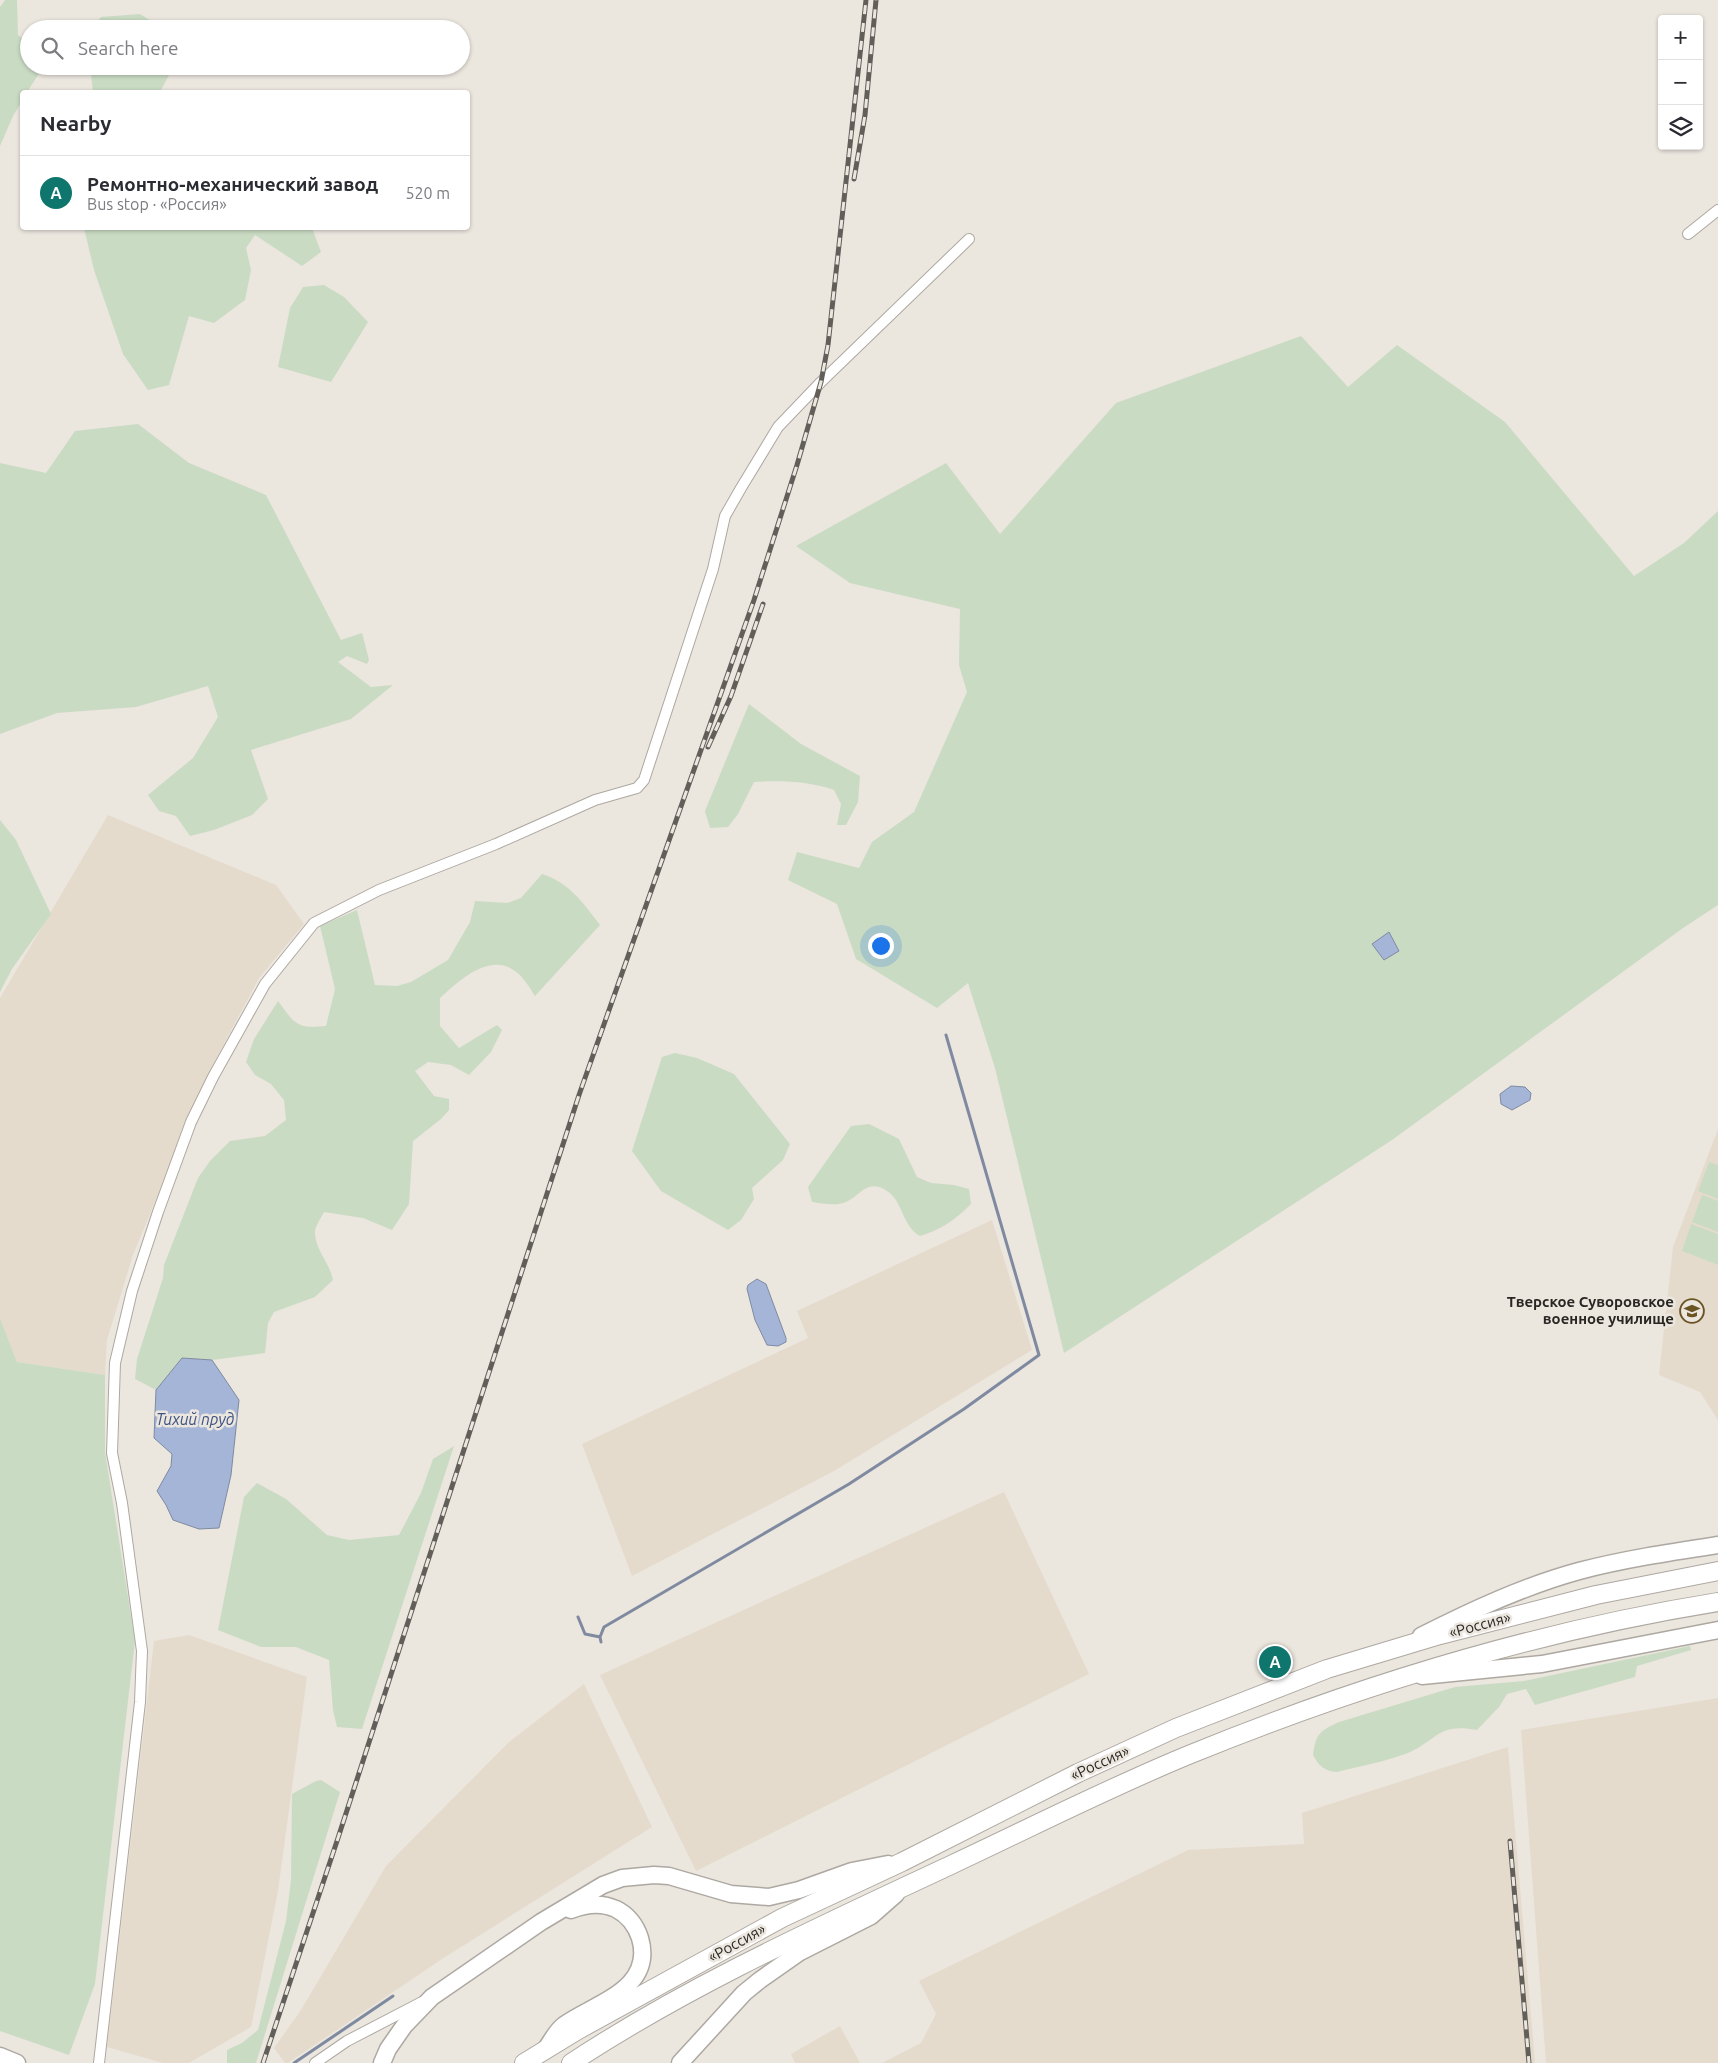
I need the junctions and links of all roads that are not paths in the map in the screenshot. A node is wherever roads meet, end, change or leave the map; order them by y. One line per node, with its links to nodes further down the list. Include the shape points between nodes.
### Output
1 (1718, 210): 2 (street)
2 (1688, 234)
3 (969, 239): 17 (street, via 778,427 741,488 726,516 713,569 644,780 637,788 595,800 496,844 379,890 314,923 265,984 191,1122 132,1291 115,1363 112,1453 142,1651 140,1702)
4 (1718, 1545): 8 (main road, via 1606,1565 1551,1580 1490,1603)
5 (1718, 1571): 8 (highway, «Россия», via 1596,1595)
6 (1718, 1602): 9 (highway, «Россия», via 1555,1636)
7 (1718, 1630): 9 (main road, via 1542,1664)
8 (1397, 1648): 10 (highway, «Россия», via 1327,1670 1176,1728 1078,1773)
9 (1406, 1677): 11 (highway, «Россия», via 1317,1706 1188,1756)
10 (902, 1862): 12 (main road, via 852,1871 769,1897 731,1894 670,1876 622,1878 603,1885); 14 (highway, «Россия», via 782,1918)
11 (905, 1886): 21 (highway, «Россия», via 726,1974); 22 (main road, via 871,1916 800,1952 760,1980)
12 (541, 1922): 13 (main road); 14 (main road, via 581,1906 602,1905 629,1919 639,1934 642,1948 640,1967 629,1985 562,2026)
13 (432, 1996): 18 (street, via 347,2041); 19 (main road, via 404,2026)
14 (544, 2050): 20 (highway, «Россия»)
15 (0, 2056): 16 (main road)
16 (17, 2063)
17 (99, 2063)
18 (315, 2063)
19 (382, 2063)
20 (524, 2063)
21 (571, 2063)
22 (680, 2063)

